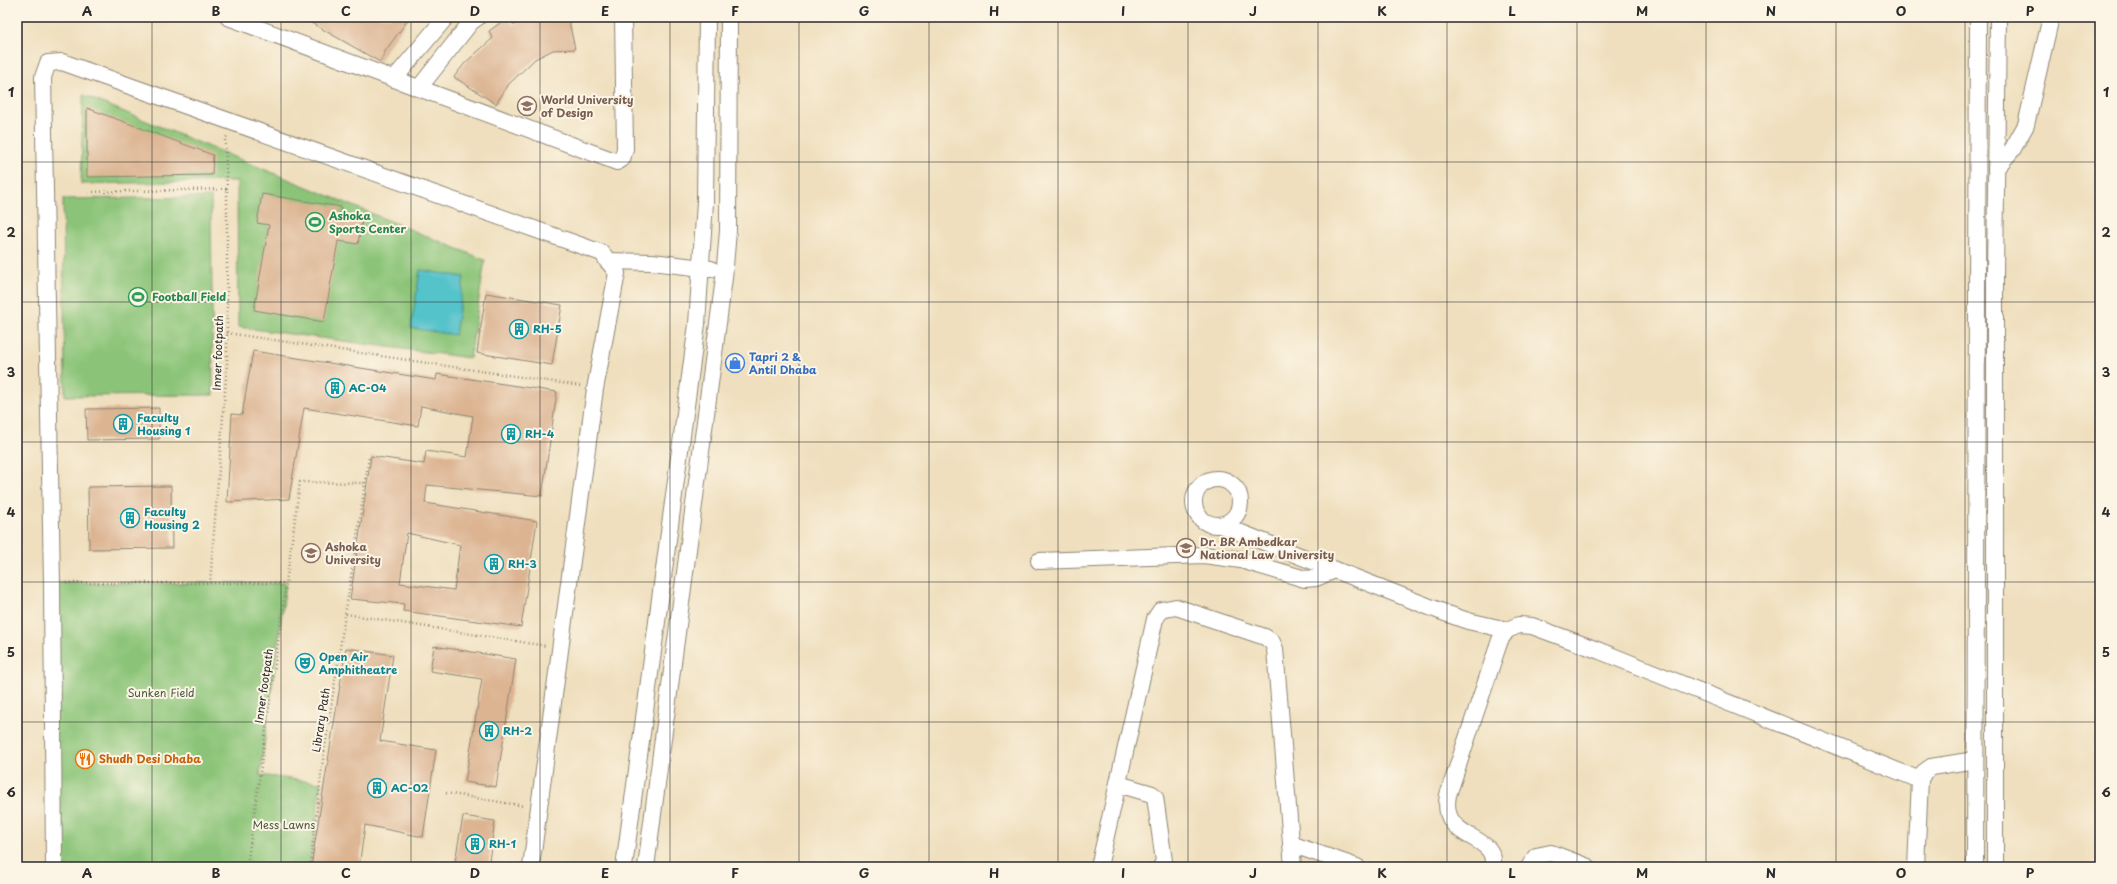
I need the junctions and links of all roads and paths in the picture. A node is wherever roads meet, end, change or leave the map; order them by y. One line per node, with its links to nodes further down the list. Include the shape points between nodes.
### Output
1 (228, 17): 10 (street)
2 (446, 17): 10 (street)
3 (478, 17): 11 (street, via 471,22)
4 (623, 17): 11 (street, via 625,149 622,159 618,162)
5 (707, 17): 17 (street, via 706,173)
6 (729, 17): 18 (street, via 728,224)
7 (1978, 17): 33 (street)
8 (1998, 17): 13 (street)
9 (2050, 17): 13 (street, via 2026,125 2012,150)
10 (394, 79): 11 (street)
11 (419, 88)
12 (235, 124): 14 (path, Inner footpath, via 224,140); 16 (street, via 602,253); 26 (street, via 62,62 48,63 43,77 43,123)
13 (1996, 168): 32 (street)
14 (227, 188): 15 (path); 19 (path, Inner footpath)
15 (90, 192)
16 (608, 261): 17 (street, via 652,262); 20 (street, via 617,273)
17 (702, 268): 18 (street); 44 (street, via 697,324)
18 (724, 270): 45 (street)
19 (227, 333): 20 (path); 27 (path, Inner footpath, via 227,365)
20 (596, 389): 31 (street)
21 (369, 457): 22 (path, Library Path)
22 (364, 483): 28 (path, Inner footpath, via 300,482); 29 (path, Library Path)
23 (1221, 525): 25 (street)
24 (1039, 561): 25 (street, via 1204,555 1241,560 1306,579 1316,578)
25 (1335, 570): 30 (street, via 1450,615)
26 (52, 583): 27 (path); 40 (street)
27 (210, 583): 28 (path)
28 (286, 583): 41 (path, Inner footpath)
29 (346, 614): 31 (path); 42 (path, Library Path, via 322,767)
30 (1507, 630): 35 (street, via 1519,625 1532,626 1593,648); 50 (street, via 1500,640 1446,806 1448,817 1457,829 1492,851)
31 (560, 648): 38 (street)
32 (1995, 722): 33 (street); 55 (street)
33 (1975, 723): 34 (street)
34 (1975, 760): 35 (street, via 1931,767 1924,772); 54 (street)
35 (1920, 780): 53 (street)
36 (1118, 784): 39 (street, via 1155,619 1161,610 1176,607 1265,637 1272,642 1276,656); 46 (street); 47 (street, via 1155,797 1164,861)
37 (446, 793): 38 (path)
38 (538, 809): 43 (street)
39 (1291, 844): 48 (street); 49 (street)
40 (54, 867)
41 (247, 867)
42 (310, 867)
43 (531, 867)
44 (624, 867)
45 (646, 867)
46 (1099, 867)
47 (1161, 867)
48 (1293, 867)
49 (1357, 867)
50 (1493, 867)
51 (1529, 867): 52 (street, via 1536,856 1551,853)
52 (1588, 867)
53 (1916, 867)
54 (1975, 867)
55 (1995, 867)

